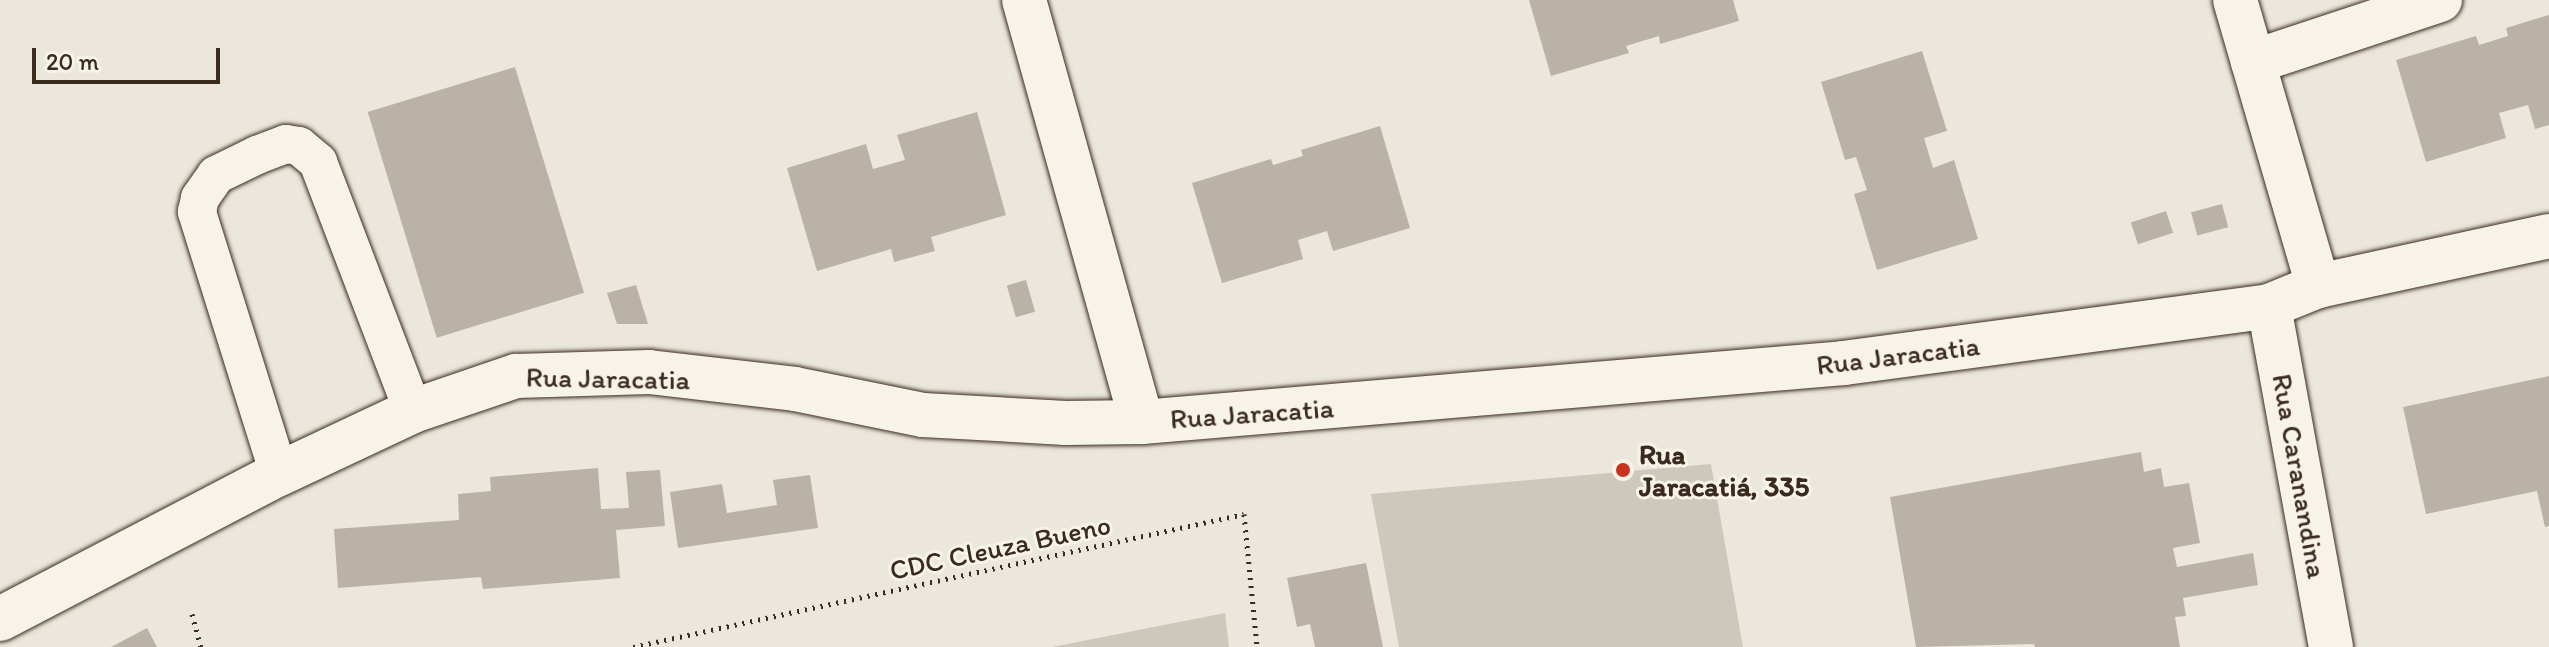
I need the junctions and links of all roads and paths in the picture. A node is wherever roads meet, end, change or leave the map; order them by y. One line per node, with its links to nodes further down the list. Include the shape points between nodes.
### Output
1 (1024, 0): 9 (street)
2 (2235, 0): 4 (street)
3 (2440, 0): 4 (street)
4 (2253, 62): 6 (street)
5 (2549, 236): 6 (street, Rua Jaracatia)
6 (2318, 286): 7 (street, Rua Jaracatia)
7 (2269, 306): 9 (street, Rua Jaracatia, via 1844,363); 16 (street, Rua Caranandina)
8 (413, 411): 9 (street, Rua Jaracatia, via 516,376 649,372 795,389 923,415); 10 (street, Rua Jaracatia); 10 (lane, via 318,162 299,146 286,144 257,155 216,175 197,212)
9 (1142, 422)
10 (279, 474): 12 (street, Rua Jaracatia)
11 (192, 614): 13 (path)
12 (0, 619)
13 (201, 647)
14 (633, 647): 15 (path, CDC Cleuza Bueno, via 1244,514)
15 (1257, 647)
16 (2331, 647)

